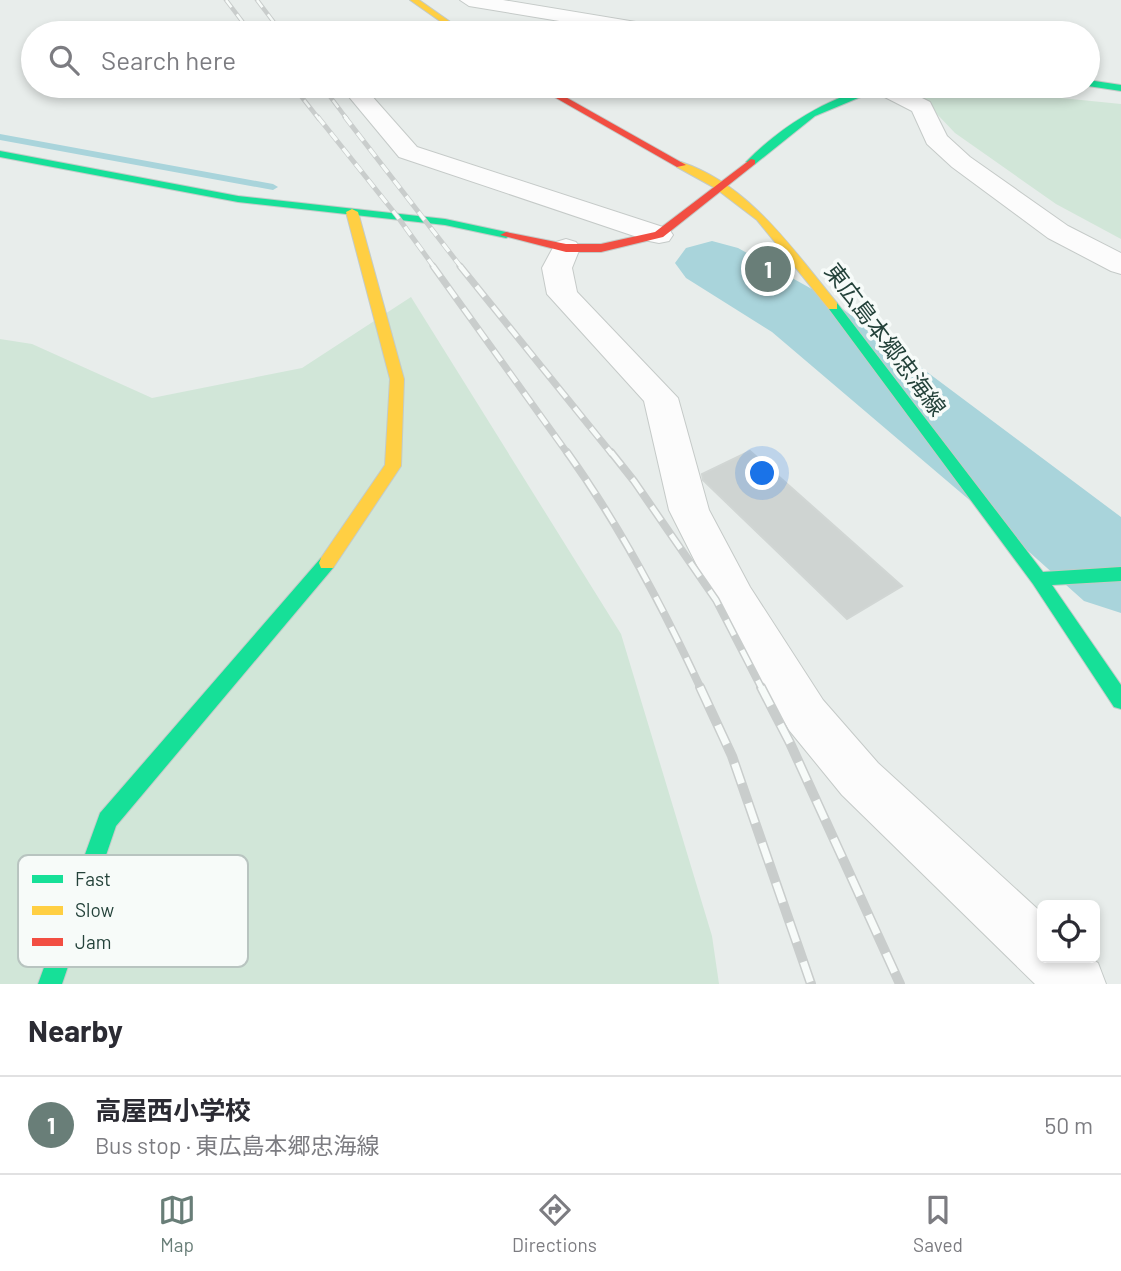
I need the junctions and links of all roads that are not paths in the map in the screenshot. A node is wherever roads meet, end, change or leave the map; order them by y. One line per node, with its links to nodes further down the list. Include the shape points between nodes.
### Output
1 (414, 0): 3 (street)
2 (469, 0): 4 (street)
3 (445, 21)
4 (594, 21)
5 (1100, 85): 6 (street)
6 (1121, 88)
7 (361, 98): 14 (street, via 408,152)
8 (561, 98): 12 (street, 東広島本郷忠海線)
9 (847, 98): 12 (street, via 812,114)
10 (904, 98): 16 (street, via 922,107 936,139 961,162 1058,232)
11 (0, 154): 13 (street, via 238,199)
12 (719, 186): 14 (street); 18 (street, 東広島本郷忠海線, via 761,218 836,309)
13 (352, 212): 15 (street, via 444,222); 20 (street, via 397,379 393,466 339,549 107,820)
14 (659, 235): 15 (street, via 601,248)
15 (565, 248): 21 (street, via 557,268 562,294 661,398 689,510 735,599 806,715 860,779)
16 (1121, 265)
17 (1121, 574): 18 (street)
18 (1040, 579): 19 (street, 東広島本郷忠海線)
19 (1121, 701)
20 (95, 855)
21 (1037, 946)
22 (1054, 963): 25 (street)
23 (56, 967): 24 (street)
24 (50, 984)
25 (1077, 984)

